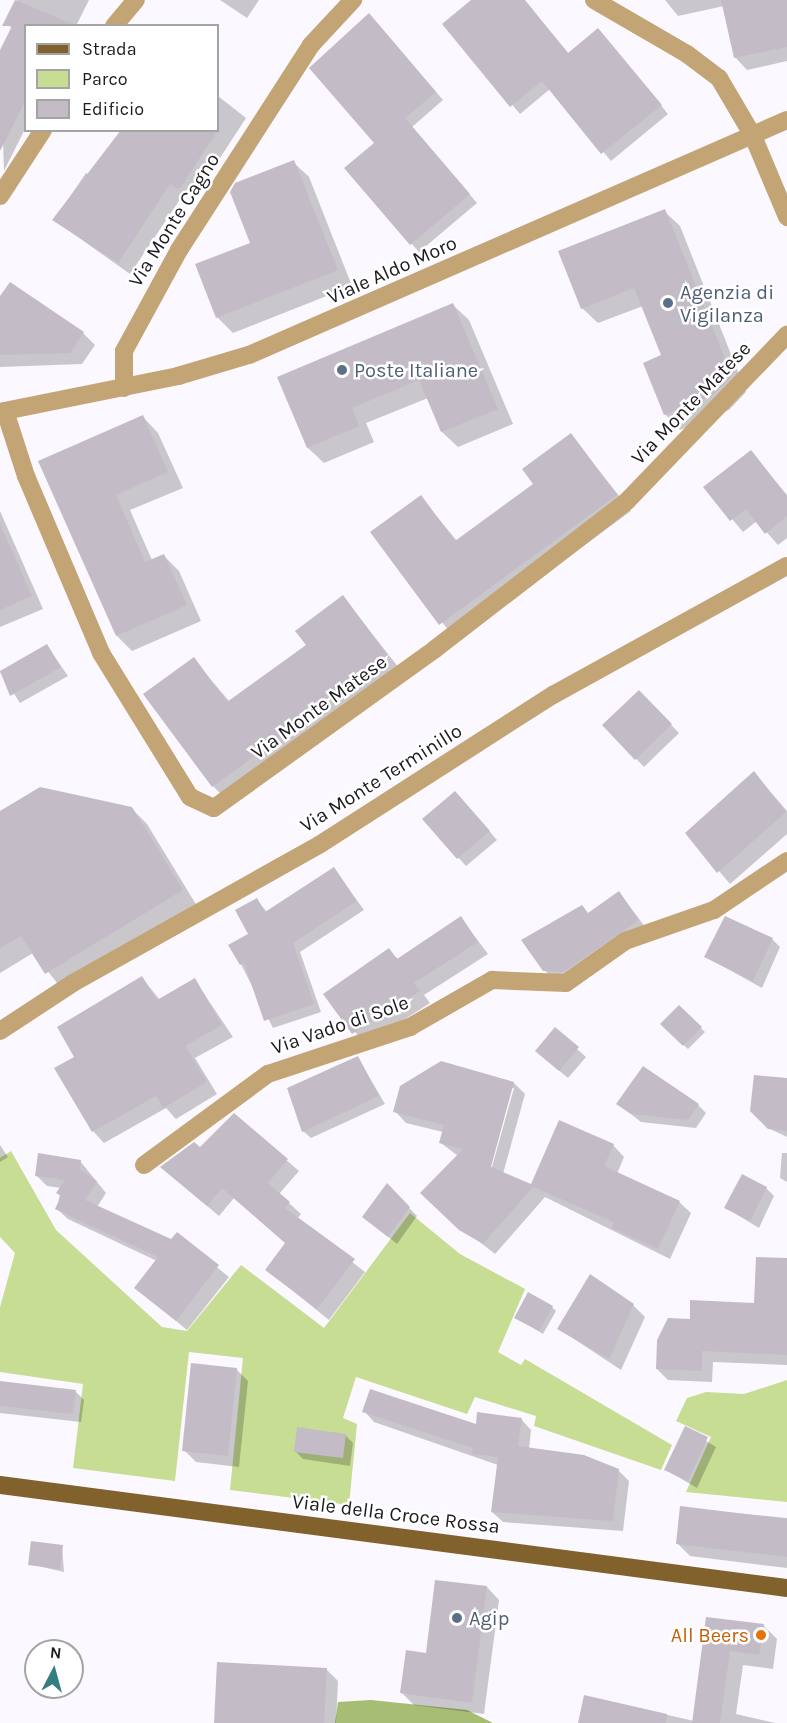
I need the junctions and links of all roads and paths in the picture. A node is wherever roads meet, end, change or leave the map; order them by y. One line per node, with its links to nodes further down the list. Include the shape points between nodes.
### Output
1 (136, 0): 4 (street)
2 (352, 0): 11 (street, Via Monte Cagno, via 311,45 179,250 124,351)
3 (594, 0): 7 (street, via 709,69 733,97)
4 (116, 24)
5 (787, 120): 7 (street, Viale Aldo Moro)
6 (42, 132): 8 (street)
7 (753, 136): 9 (street); 11 (street, Viale Aldo Moro, via 278,344)
8 (0, 196)
9 (787, 217)
10 (787, 335): 12 (street, Via Monte Matese, via 627,501 417,663 214,808 190,797 101,652)
11 (124, 388): 12 (street, Viale Aldo Moro)
12 (2, 412)
13 (787, 566): 15 (street, Via Monte Terminillo, via 553,695 319,845 73,983)
14 (787, 861): 16 (street, Via Vado di Sole, via 714,910 625,940 566,983 492,980 410,1027 268,1074)
15 (0, 1031)
16 (144, 1165)
17 (0, 1485): 18 (main road, Viale della Croce Rossa)
18 (787, 1588)

